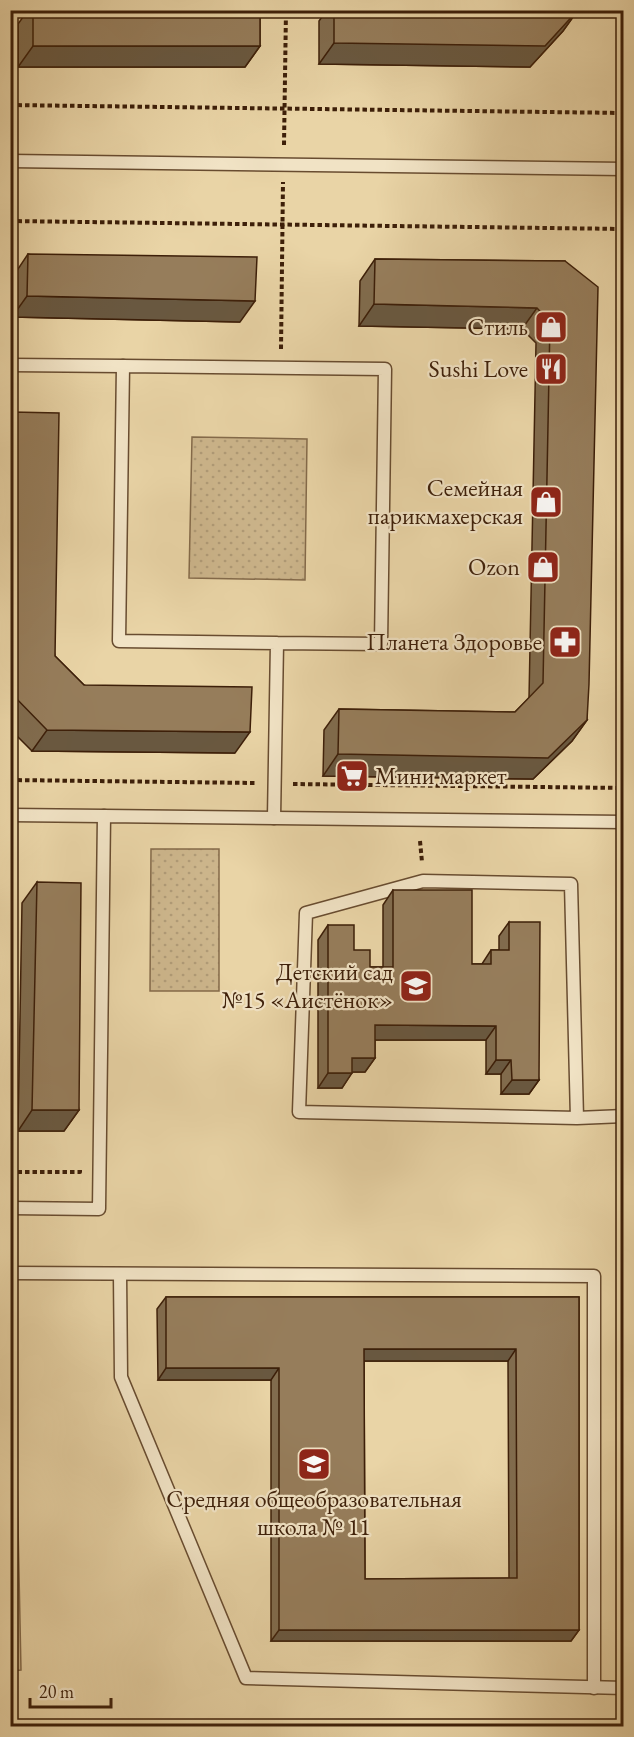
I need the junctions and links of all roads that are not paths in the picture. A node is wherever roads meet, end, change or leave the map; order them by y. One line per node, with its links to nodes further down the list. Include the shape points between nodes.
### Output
1 (10, 161): 2 (lane)
2 (624, 169)
3 (10, 365): 4 (lane)
4 (123, 366): 5 (lane, via 119,641); 5 (lane, via 385,369 381,644)
5 (277, 643): 8 (lane)
6 (10, 815): 7 (lane)
7 (104, 816): 8 (lane); 12 (lane, via 99,1209)
8 (274, 818): 9 (lane)
9 (624, 822)
10 (624, 1116): 11 (lane)
11 (577, 1118): 11 (lane, via 299,1112 306,913 423,881 571,884)
12 (10, 1208)
13 (10, 1273): 14 (lane)
14 (120, 1274): 15 (lane, via 121,1377 246,1678); 15 (lane, via 594,1276)
15 (594, 1688): 16 (lane)
16 (624, 1688)

